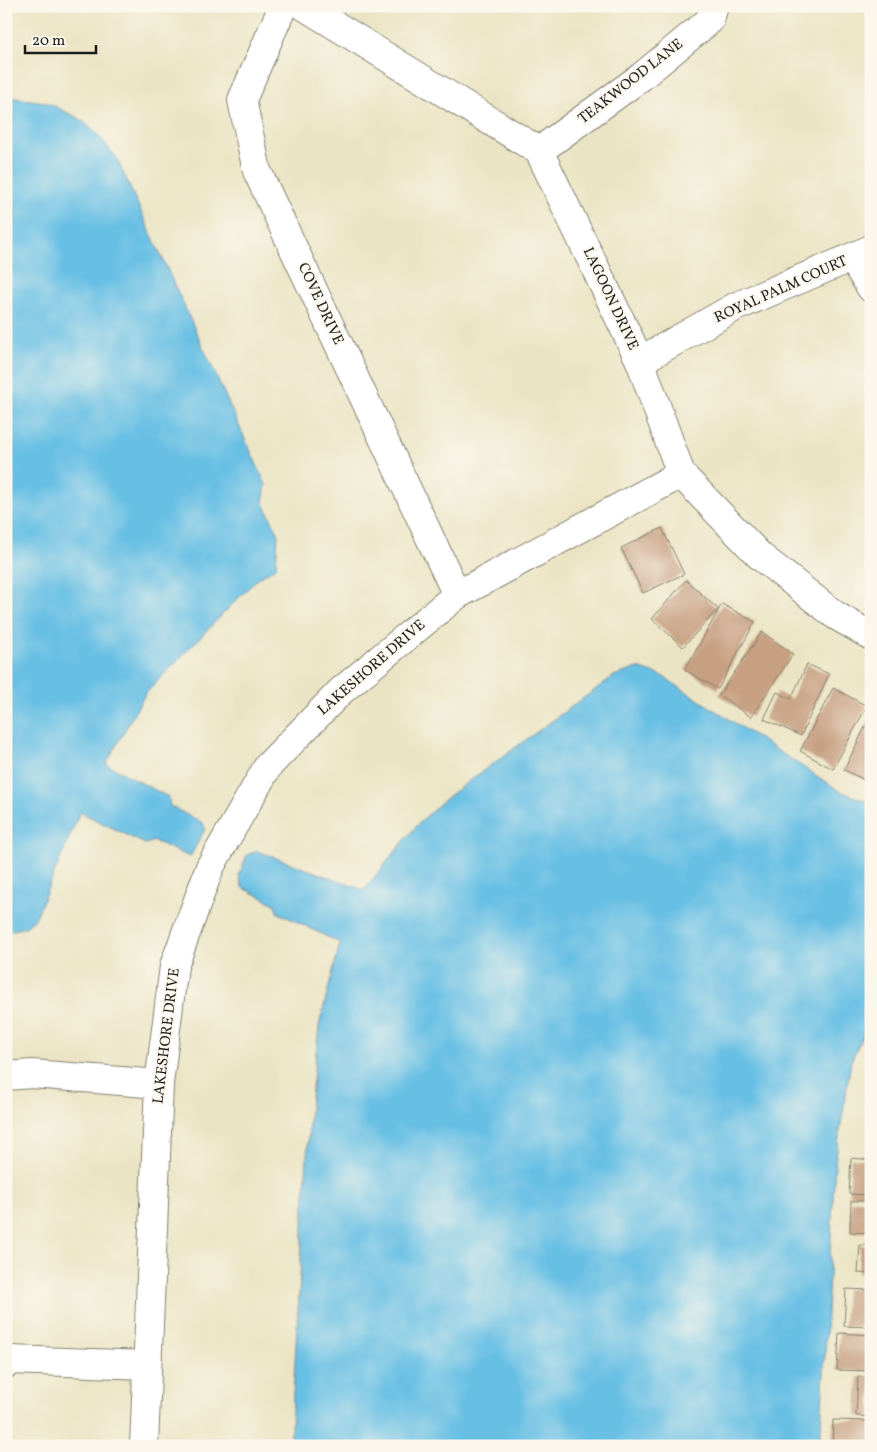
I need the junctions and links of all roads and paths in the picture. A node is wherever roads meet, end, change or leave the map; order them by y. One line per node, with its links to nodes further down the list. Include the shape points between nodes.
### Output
1 (283, 6): 9 (street, COVE DRIVE, via 242,100 257,171)
2 (304, 6): 4 (street)
3 (714, 6): 4 (street, TEAKWOOD LANE, via 710,20 641,77)
4 (539, 151): 7 (street, LAGOON DRIVE)
5 (861, 254): 6 (street); 7 (street, ROYAL PALM COURT, via 735,307)
6 (871, 288)
7 (640, 362): 8 (street, LAGOON DRIVE)
8 (681, 474): 9 (street, LAKESHORE DRIVE); 10 (street, LAGOON DRIVE, via 760,556 835,615)
9 (457, 594): 12 (street, LAKESHORE DRIVE, via 340,690 268,766 210,867 174,966)
10 (871, 636)
11 (6, 1076): 12 (street, via 32,1074)
12 (160, 1084): 14 (street, LAKESHORE DRIVE)
13 (6, 1364): 14 (street, via 11,1360)
14 (146, 1365): 15 (street, LAKESHORE DRIVE)
15 (144, 1446)

